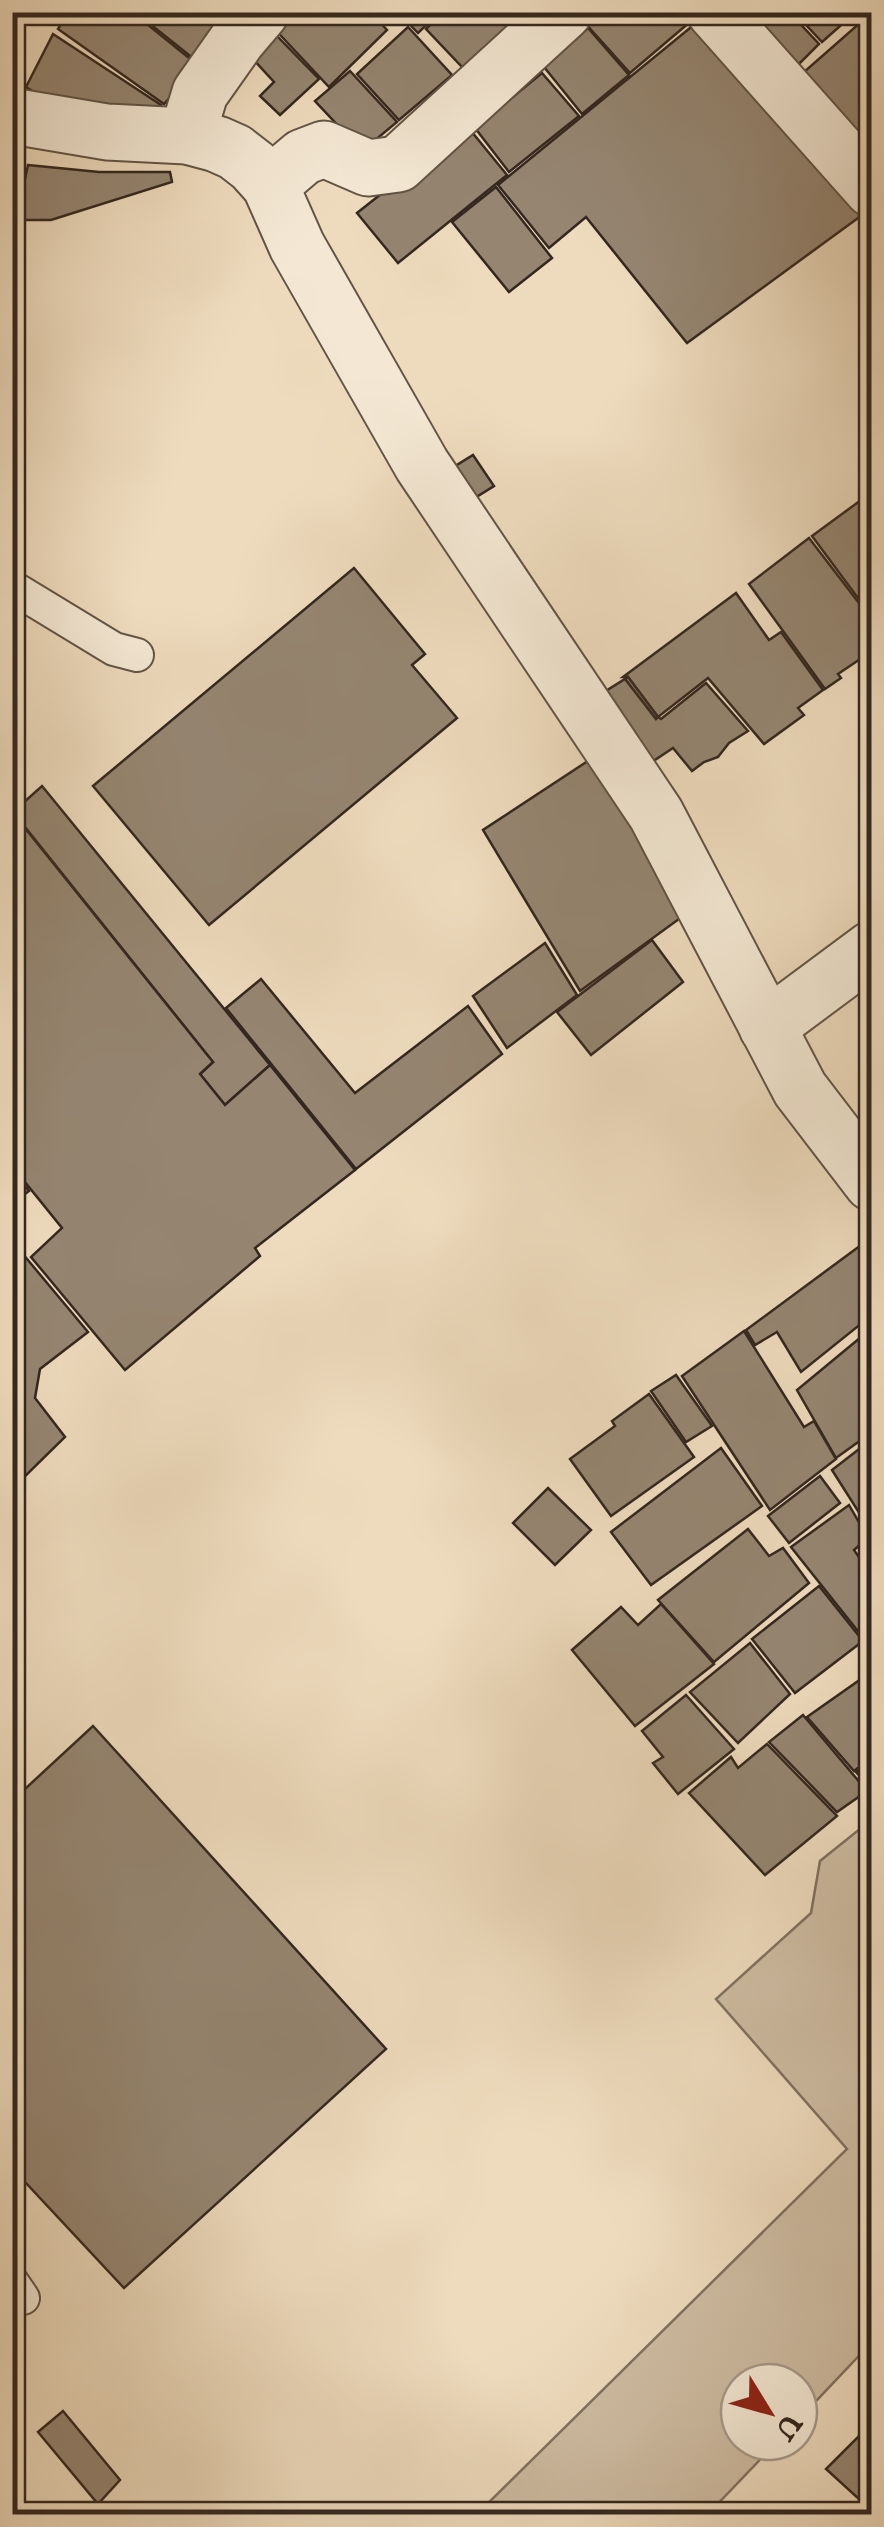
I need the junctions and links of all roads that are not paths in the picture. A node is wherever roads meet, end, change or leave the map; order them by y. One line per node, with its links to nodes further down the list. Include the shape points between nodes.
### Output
1 (262, 12): 5 (street, via 200,93)
2 (564, 12): 7 (street, via 398,164 368,168 324,149)
3 (715, 12): 6 (street)
4 (12, 116): 5 (street, via 107,132)
5 (187, 136): 7 (street, via 236,152)
6 (863, 161)
7 (270, 185): 11 (street, via 297,246 422,466 656,814)
8 (12, 588): 9 (lane, via 114,650)
9 (137, 655)
10 (872, 949): 11 (street)
11 (767, 1027): 12 (street, via 800,1089)
12 (872, 1183)

